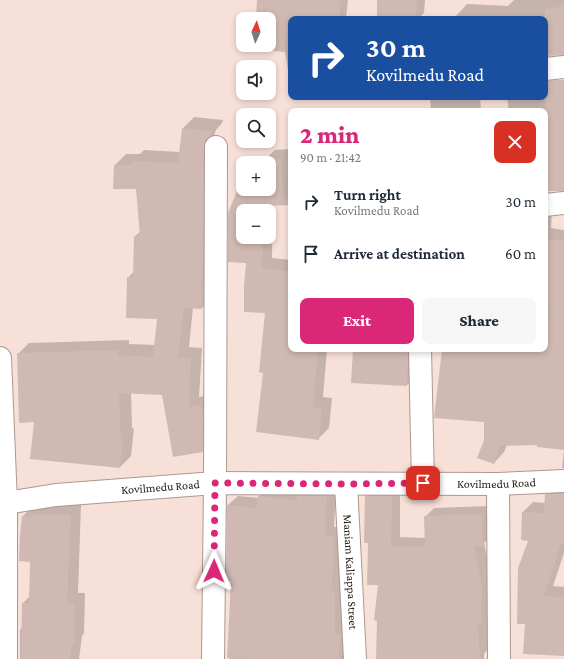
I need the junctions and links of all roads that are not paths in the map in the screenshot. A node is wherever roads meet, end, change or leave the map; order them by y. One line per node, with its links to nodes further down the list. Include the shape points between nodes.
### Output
1 (564, 67): 2 (street)
2 (548, 69)
3 (216, 147): 9 (street)
4 (564, 203): 5 (street)
5 (548, 205)
6 (420, 352): 10 (street)
7 (0, 358): 13 (street)
8 (564, 481): 12 (street, Kovilmedu Road)
9 (215, 483): 11 (street, Kovilmedu Road); 13 (street, Kovilmedu Road, via 56,495); 15 (street)
10 (423, 483): 11 (street, Kovilmedu Road); 12 (street, Kovilmedu Road)
11 (346, 484): 16 (street, Maniam Kaliappa Street)
12 (498, 484): 17 (street)
13 (3, 506): 14 (street)
14 (6, 659)
15 (213, 659)
16 (355, 659)
17 (499, 659)

